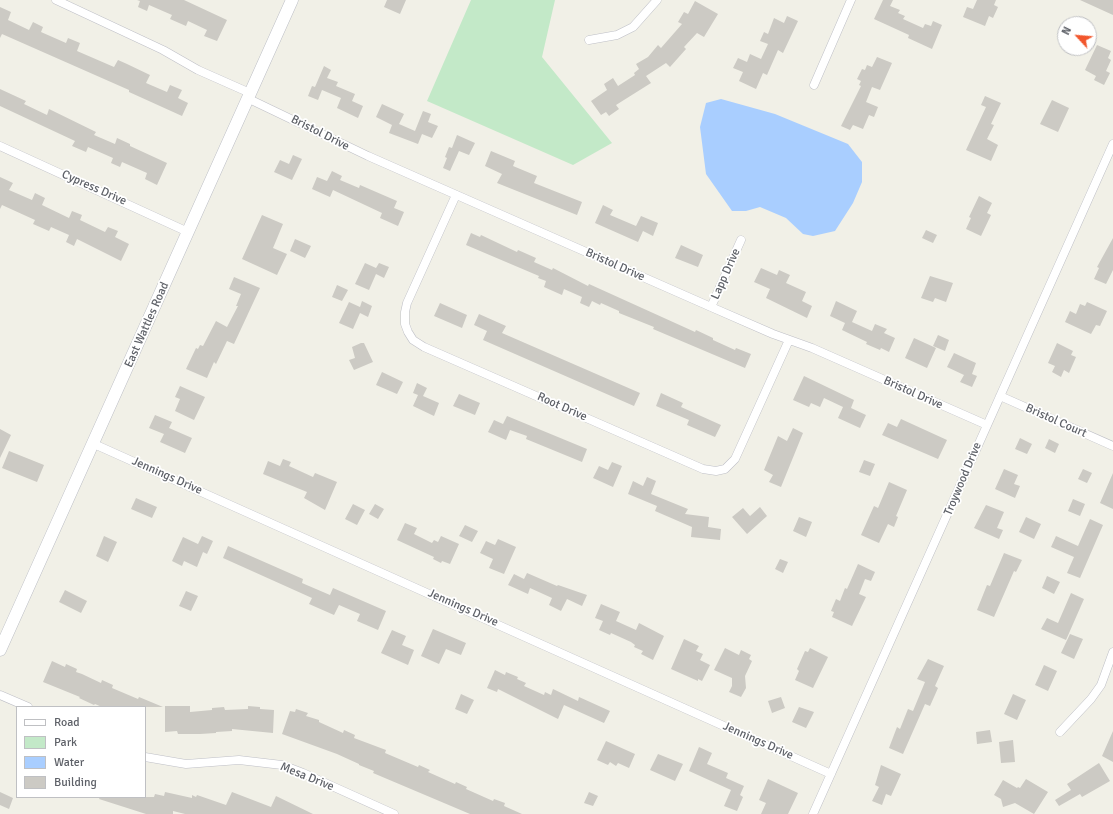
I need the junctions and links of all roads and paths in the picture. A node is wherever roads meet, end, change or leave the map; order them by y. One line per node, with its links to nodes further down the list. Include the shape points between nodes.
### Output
1 (56, 0): 7 (street, Bristol Drive, via 163,50)
2 (292, 0): 7 (main road, East Wattles Road)
3 (657, 0): 5 (street, via 633,27 617,35)
4 (851, 0): 6 (street)
5 (589, 40)
6 (814, 85)
7 (249, 95): 10 (street, Bristol Drive, via 337,142); 11 (main road, East Wattles Road)
8 (1113, 144): 15 (street, Troywood Drive)
9 (0, 146): 11 (street, Cypress Drive)
10 (456, 195): 13 (street, Bristol Drive); 14 (street, Root Drive, via 407,303 405,324 413,340 703,469 725,469 735,459)
11 (188, 232): 17 (main road, East Wattles Road)
12 (741, 240): 13 (street, Lapp Drive)
13 (711, 307): 14 (street, Bristol Drive)
14 (789, 340): 16 (street, Bristol Drive)
15 (1000, 396): 16 (street, Troywood Drive); 18 (street, Bristol Court)
16 (987, 425): 25 (street, Troywood Drive)
17 (94, 444): 19 (main road, East Wattles Road); 25 (street, Jennings Drive)
18 (1113, 446)
19 (0, 650)
20 (1113, 652): 23 (street, via 1101,685 1091,700)
21 (0, 695): 22 (street)
22 (26, 706)
23 (1060, 732)
24 (146, 756): 26 (street, Mesa Drive, via 186,764 240,760 282,765)
25 (831, 774): 27 (street, Troywood Drive)
26 (394, 814)
27 (813, 814)

